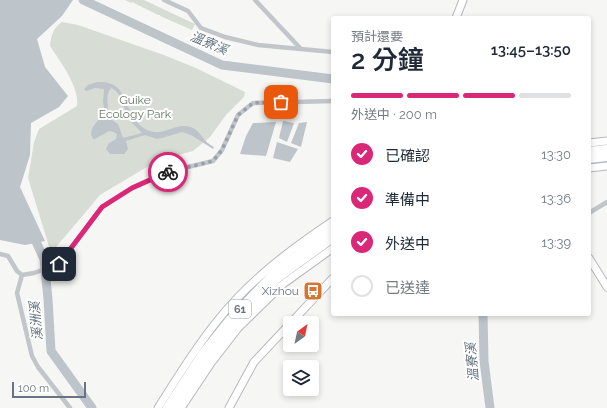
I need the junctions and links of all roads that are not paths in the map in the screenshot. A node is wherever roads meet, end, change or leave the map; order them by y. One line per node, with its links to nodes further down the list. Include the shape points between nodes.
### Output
1 (255, 0): 5 (street)
2 (463, 0): 4 (street)
3 (168, 1): 5 (street, via 188,11 201,28 225,37 258,45)
4 (457, 16)
5 (301, 49): 6 (street)
6 (331, 52)
7 (331, 101): 24 (street, via 253,103 238,115 222,150 213,161 163,173 132,188 102,207 59,264)
8 (607, 141): 9 (street)
9 (591, 143)
10 (607, 149): 11 (highway)
11 (591, 151)
12 (607, 157): 13 (highway)
13 (591, 159)
14 (607, 166): 15 (street)
15 (591, 168)
16 (607, 202): 17 (street)
17 (591, 212)
18 (331, 222): 28 (street, via 267,269 242,293 195,349)
19 (331, 230): 29 (highway, 61, via 275,272 230,319 202,354)
20 (331, 239): 30 (highway, 61, via 278,278 234,324 206,358)
21 (331, 249): 31 (street, via 283,284 238,328)
22 (0, 254): 24 (street, via 8,256)
23 (591, 261): 26 (street)
24 (22, 275): 27 (street, via 17,293 32,356)
25 (331, 280): 32 (street, via 254,362)
26 (607, 287)
27 (70, 408)
28 (158, 408)
29 (167, 408)
30 (174, 408)
31 (181, 408)
32 (229, 408)

